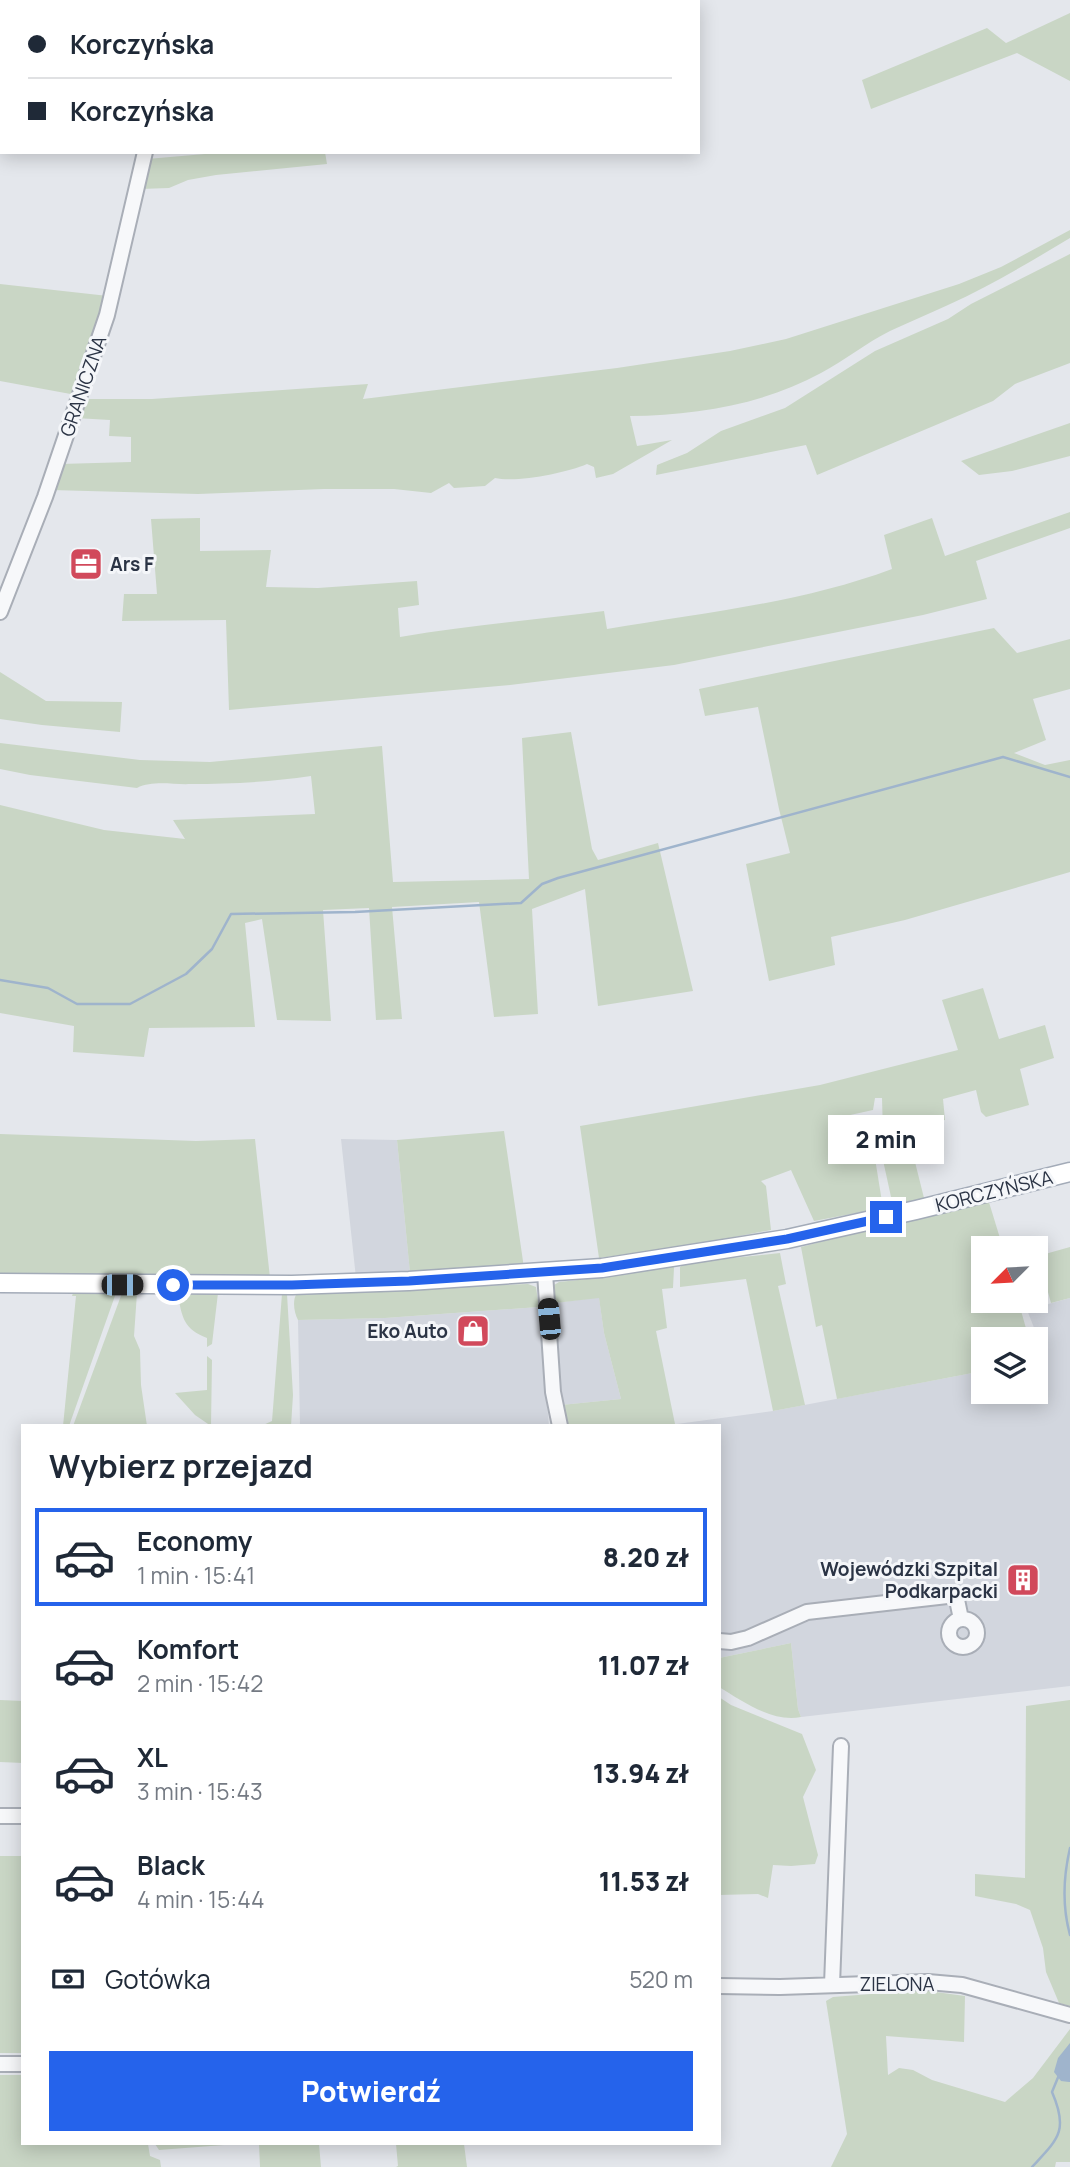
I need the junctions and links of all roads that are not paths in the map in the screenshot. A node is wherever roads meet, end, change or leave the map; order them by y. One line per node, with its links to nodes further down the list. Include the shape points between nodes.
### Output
1 (145, 154): 2 (street, GRANICZNA, via 107,315 30,541)
2 (0, 612)
3 (1070, 1172): 4 (main road, KORCZYŃSKA, via 787,1239)
4 (545, 1273): 5 (main road, KORCZYŃSKA, via 292,1285); 6 (street)
5 (0, 1283)
6 (560, 1424)
7 (961, 1619): 8 (street, via 956,1595 807,1612 748,1638)
8 (721, 1641)
9 (841, 1746): 12 (street)
10 (0, 1816): 11 (street)
11 (21, 1816)
12 (832, 1985): 13 (street, ZIELONA); 14 (street, ZIELONA, via 962,1985)
13 (721, 1986)
14 (1070, 2015)
15 (0, 2064): 16 (street)
16 (21, 2064)

